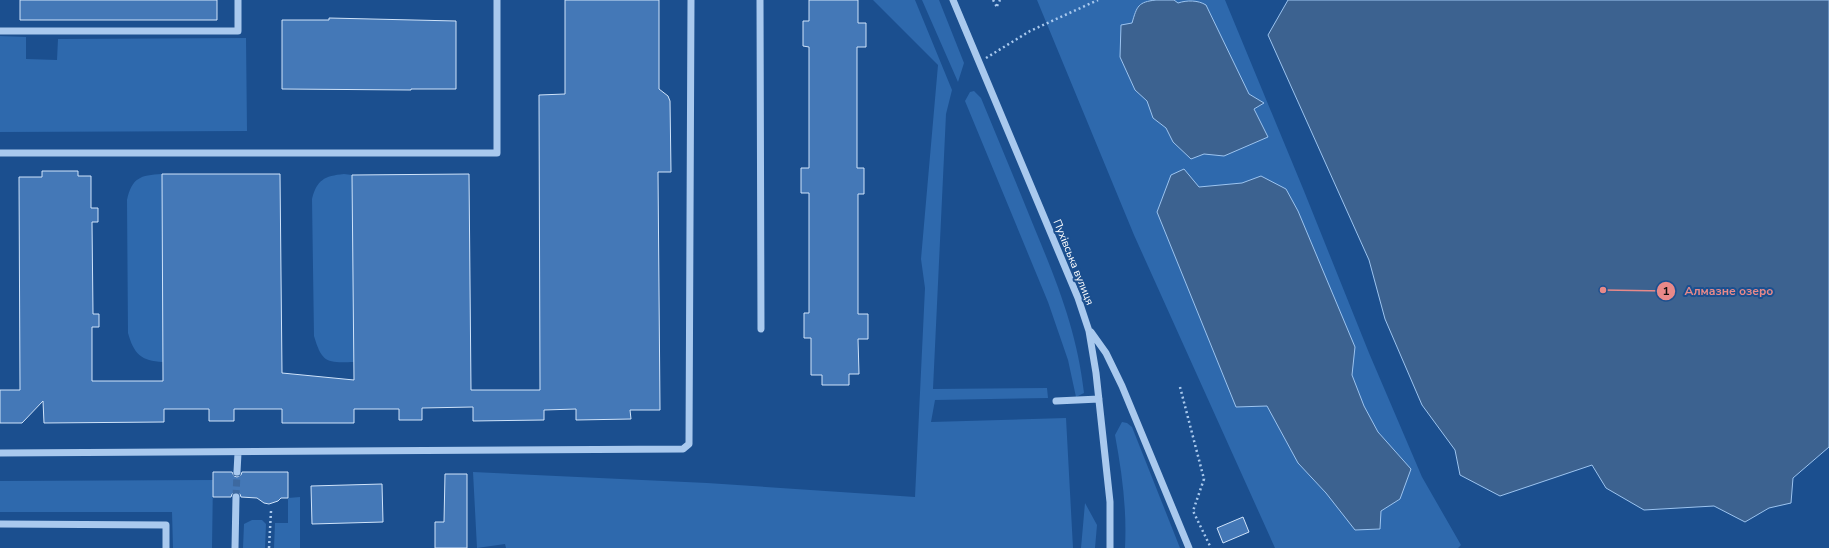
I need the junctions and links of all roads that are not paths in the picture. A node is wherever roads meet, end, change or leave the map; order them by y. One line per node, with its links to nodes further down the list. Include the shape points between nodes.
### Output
1 (238, 0): 6 (street, via 238,31)
2 (497, 0): 7 (street, via 497,153)
3 (691, 0): 13 (street, via 689,444 683,449)
4 (760, 0): 8 (street)
5 (954, 0): 9 (street, Пухівська вулиця, via 1078,298)
6 (0, 31)
7 (0, 153)
8 (761, 329)
9 (1089, 331): 10 (street, Пухівська вулиця); 20 (street, via 1106,352 1122,386)
10 (1099, 399): 11 (street); 19 (street, Пухівська вулиця, via 1110,502)
11 (1056, 401)
12 (0, 453): 13 (street)
13 (238, 453): 14 (street)
14 (237, 472)
15 (236, 497): 18 (street)
16 (0, 524): 17 (street, via 166,525)
17 (166, 548)
18 (235, 548)
19 (1110, 548)
20 (1189, 548)

